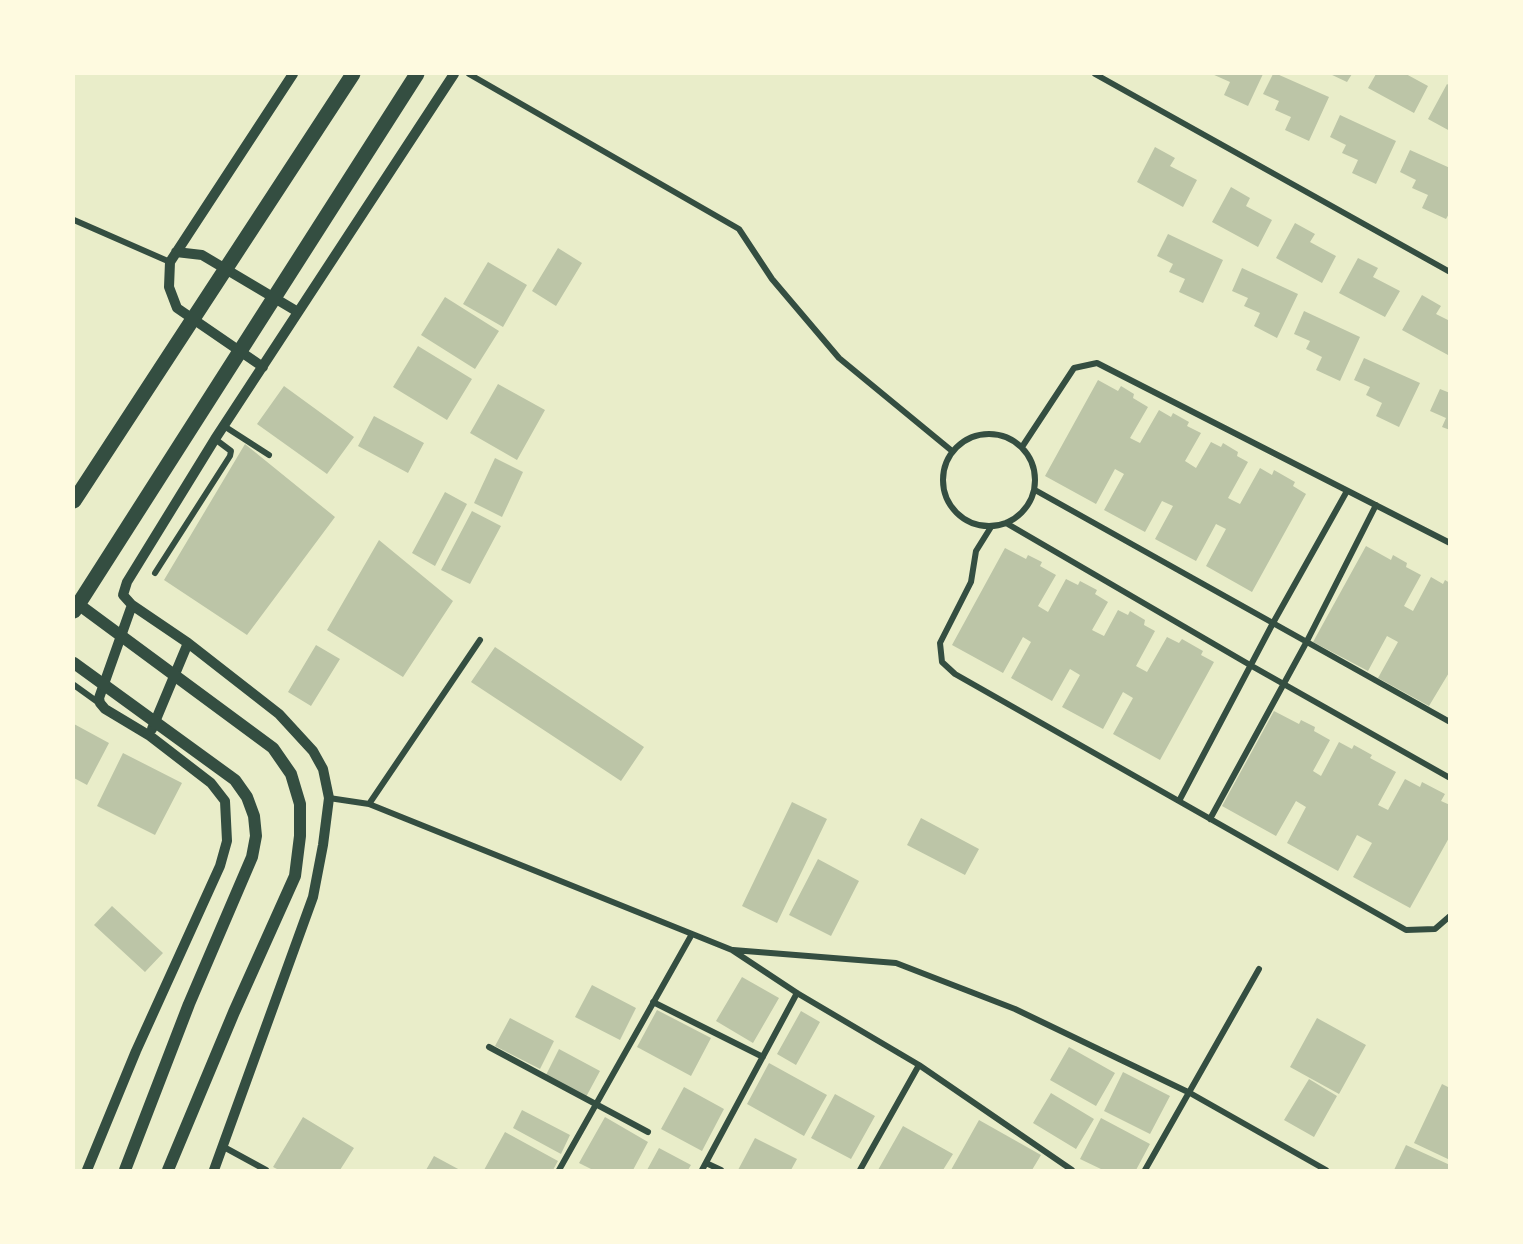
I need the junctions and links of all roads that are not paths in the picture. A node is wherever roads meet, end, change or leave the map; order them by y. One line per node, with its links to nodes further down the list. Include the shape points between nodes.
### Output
1 (293, 74): 8 (street)
2 (353, 74): 19 (main road)
3 (417, 74): 26 (main road)
4 (454, 74): 10 (street)
5 (469, 74): 15 (street, via 739,229 772,279 840,358)
6 (1095, 74): 9 (street)
7 (74, 220): 8 (street)
8 (173, 257): 10 (street, via 202,255); 11 (street, via 169,287 177,308)
9 (1449, 272)
10 (298, 312): 11 (street)
11 (263, 368): 12 (street)
12 (224, 426): 13 (street); 16 (street)
13 (215, 439): 24 (street, via 231,451 230,456); 25 (street, via 127,582 123,594)
14 (1023, 447): 15 (street, via 1010,438 978,434); 17 (street, via 1034,467); 18 (street, via 1074,369 1097,363)
15 (952, 451): 22 (street, via 942,480 945,495 963,519)
16 (269, 455)
17 (1035, 490): 21 (street, via 1029,505); 27 (street)
18 (1347, 491): 20 (street); 27 (street)
19 (74, 501)
20 (1376, 505): 23 (street); 30 (street)
21 (1006, 524): 22 (street); 32 (street)
22 (991, 527): 40 (street, via 976,551 971,582 940,643 942,662 955,674)
23 (1449, 543)
24 (156, 573)
25 (132, 605): 29 (street); 35 (street)
26 (75, 606): 60 (main road, via 273,748 291,774 300,804 295,876)
27 (1273, 623): 30 (street); 32 (street)
28 (480, 640): 41 (street)
29 (188, 643): 37 (street); 39 (street, via 297,732 323,769)
30 (1306, 644): 33 (street); 36 (street)
31 (74, 663): 59 (main road, via 235,780 247,796 254,816 252,857 189,1004)
32 (1250, 665): 33 (street); 40 (street)
33 (1283, 684): 38 (street); 42 (street)
34 (74, 685): 35 (street)
35 (100, 704): 37 (street)
36 (1449, 722)
37 (150, 736): 58 (street, via 211,783 225,801 227,841 220,866)
38 (1449, 778)
39 (329, 798): 41 (street); 55 (street, via 313,897)
40 (1179, 801): 42 (street)
41 (369, 804): 44 (street)
42 (1210, 819): 43 (street, via 1406,930 1435,929)
43 (1449, 916)
44 (692, 934): 45 (street); 48 (street)
45 (732, 950): 47 (street); 52 (street, via 896,963 1015,1009)
46 (1259, 969): 52 (street)
47 (797, 993): 50 (street); 51 (street)
48 (653, 1002): 50 (street); 53 (street)
49 (489, 1047): 53 (street)
50 (763, 1057): 57 (street)
51 (919, 1065): 56 (street); 66 (street)
52 (1190, 1093): 69 (street); 70 (street)
53 (595, 1105): 54 (street); 63 (street)
54 (648, 1132)
55 (222, 1146): 61 (street); 62 (street)
56 (1060, 1162): 67 (street); 68 (street)
57 (706, 1163): 64 (street); 65 (street)
58 (87, 1170)
59 (125, 1170)
60 (168, 1170)
61 (214, 1170)
62 (266, 1170)
63 (559, 1170)
64 (702, 1170)
65 (721, 1170)
66 (860, 1170)
67 (1055, 1170)
68 (1072, 1170)
69 (1145, 1170)
70 (1326, 1170)

